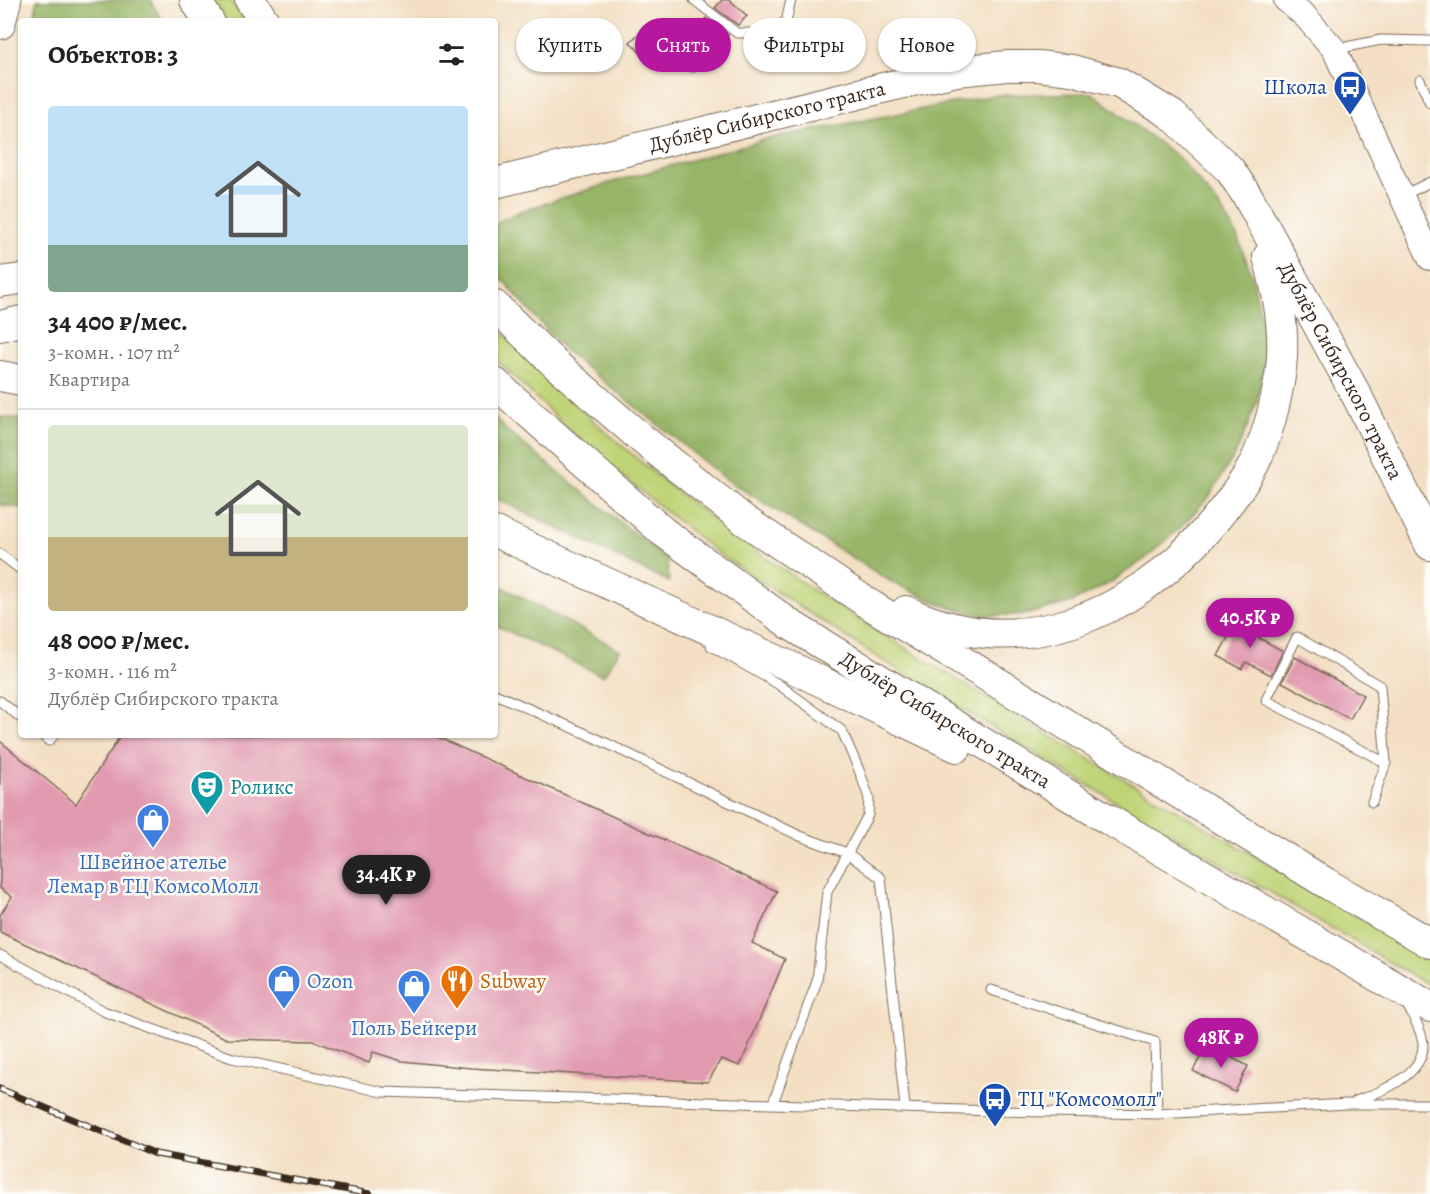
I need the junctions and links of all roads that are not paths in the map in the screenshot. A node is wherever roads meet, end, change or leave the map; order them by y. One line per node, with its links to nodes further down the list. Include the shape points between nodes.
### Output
1 (6, 0): 9 (main road)
2 (195, 0): 7 (main road)
3 (250, 0): 8 (main road)
4 (694, 0): 5 (lane, via 737,33 759,33 786,22)
5 (791, 0)
6 (1287, 0): 11 (street)
7 (207, 18)
8 (262, 18)
9 (0, 24)
10 (1430, 41): 11 (lane, via 1381,40)
11 (1334, 50): 16 (street)
12 (1420, 80): 13 (lane)
13 (1430, 103)
14 (498, 182): 17 (main road, Дублёр Сибирского тракта, via 957,71 1038,66 1119,82 1172,115 1230,170)
15 (1430, 182): 16 (lane)
16 (1402, 196): 18 (street)
17 (1248, 197): 27 (main road, Дублёр Сибирского тракта, via 1273,275 1282,328 1280,381 1254,465 1232,500 1196,542 1163,573 1096,615 1047,630 1018,633 982,632 930,622 907,612); 29 (main road, Дублёр Сибирского тракта, via 1358,398)
18 (1430, 258)
19 (18, 279): 20 (main road)
20 (0, 282)
21 (498, 309): 27 (main road, Дублёр Сибирского тракта)
22 (18, 322): 23 (main road)
23 (0, 326)
24 (0, 376): 25 (main road)
25 (18, 379)
26 (498, 386): 39 (main road, Дублёр Сибирского тракта, via 662,531 782,618)
27 (642, 438): 41 (main road, Дублёр Сибирского тракта, via 744,520 872,606)
28 (507, 538): 32 (lane); 39 (main road, via 789,666)
29 (1430, 545)
30 (0, 554): 31 (lane)
31 (18, 568)
32 (651, 614)
33 (702, 641): 40 (lane, via 778,684 842,731 869,798 868,814)
34 (498, 695): 40 (lane, via 800,836)
35 (0, 701): 36 (lane)
36 (18, 716)
37 (1386, 762): 37 (lane, via 1380,686 1297,637 1266,700); 38 (lane)
38 (1372, 802)
39 (1109, 820): 43 (main road, Дублёр Сибирского тракта)
40 (847, 853): 46 (lane, via 827,892 817,981); 49 (lane, via 881,878)
41 (1430, 943)
42 (0, 955): 46 (lane, via 103,1011 232,1058 382,1092)
43 (1394, 986): 45 (main road, Дублёр Сибирского тракта); 47 (lane, via 1409,1008 1423,1042 1422,1056 1393,1085)
44 (991, 990): 50 (lane, via 1155,1042)
45 (1430, 1006)
46 (773, 1103): 49 (lane)
47 (1348, 1104): 48 (lane); 50 (lane)
48 (1428, 1104)
49 (905, 1107): 50 (lane)
50 (1157, 1114)

